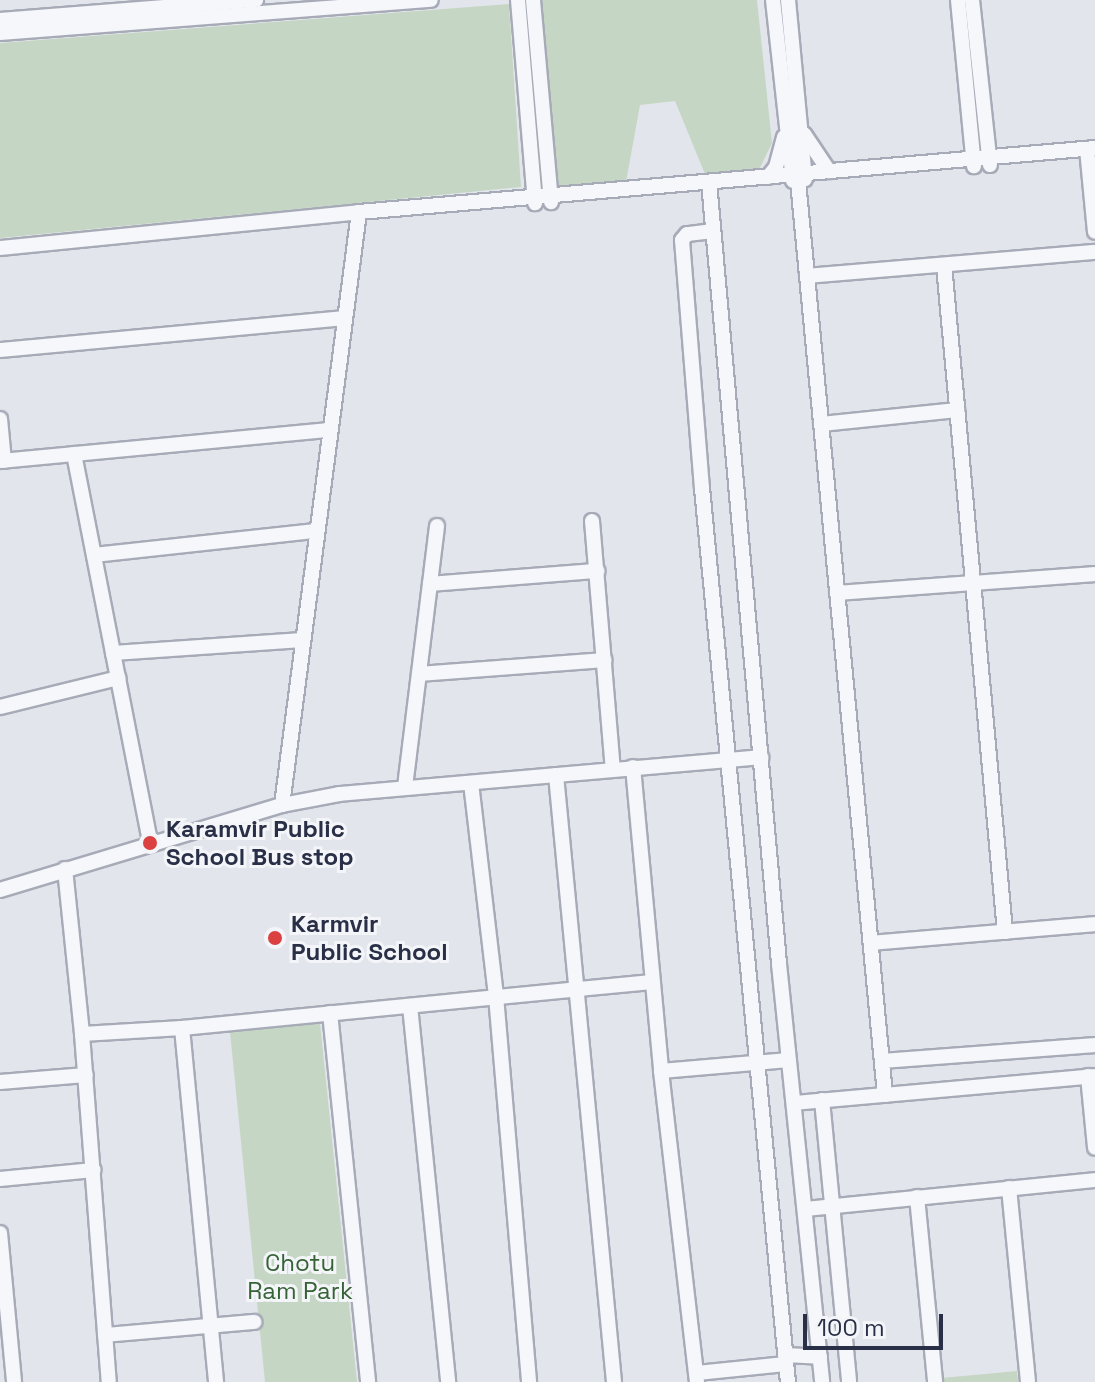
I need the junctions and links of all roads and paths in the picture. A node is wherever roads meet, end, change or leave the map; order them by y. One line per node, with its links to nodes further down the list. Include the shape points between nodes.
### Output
1 (256, 0): 9 (street)
2 (431, 0): 10 (street)
3 (518, 0): 23 (street)
4 (533, 0): 23 (street)
5 (773, 0): 11 (street)
6 (788, 0): 11 (street)
7 (958, 0): 12 (street)
8 (972, 0): 13 (street)
9 (0, 20)
10 (0, 33)
11 (793, 122): 19 (street); 20 (street); 21 (street)
12 (971, 131): 16 (street); 18 (street)
13 (987, 132): 15 (street); 17 (street)
14 (1091, 152): 15 (street); 17 (street); 26 (street)
15 (1006, 156): 17 (street)
16 (954, 160): 18 (street); 19 (street)
17 (990, 161): 18 (street)
18 (974, 162): 21 (street)
19 (829, 171): 21 (street)
20 (768, 177): 21 (street); 22 (street)
21 (799, 178): 22 (street); 31 (street)
22 (709, 185): 23 (street); 25 (street)
23 (543, 200): 24 (street)
24 (358, 216): 27 (street); 29 (street); 32 (street)
25 (713, 231): 55 (street); 56 (street, via 687,234 682,240)
26 (1095, 232)
27 (0, 248)
28 (1095, 252): 30 (street)
29 (0, 255)
30 (944, 265): 31 (street); 34 (street)
31 (807, 276): 36 (street)
32 (344, 318): 33 (street); 37 (street)
33 (0, 350)
34 (957, 410): 36 (street); 46 (street)
35 (0, 419): 39 (street)
36 (821, 424): 48 (street)
37 (328, 430): 38 (street); 42 (street)
38 (74, 454): 39 (street); 43 (street)
39 (2, 461)
40 (592, 521): 44 (street)
41 (437, 526): 47 (street)
42 (316, 531): 43 (street); 49 (street)
43 (94, 555): 50 (street)
44 (597, 571): 47 (street); 51 (street)
45 (1095, 574): 46 (street)
46 (973, 583): 48 (street); 67 (street)
47 (430, 584): 52 (street)
48 (837, 593): 68 (street)
49 (303, 640): 50 (street); 62 (street)
50 (113, 653): 53 (street)
51 (604, 660): 52 (street); 58 (street)
52 (419, 674): 61 (street)
53 (118, 678): 54 (street); 63 (street)
54 (0, 707)
55 (761, 757): 56 (street); 77 (street)
56 (728, 760): 57 (street); 79 (street)
57 (633, 767): 58 (street); 69 (street)
58 (613, 769): 59 (street)
59 (556, 775): 60 (street); 70 (street)
60 (471, 783): 61 (street); 71 (street)
61 (405, 787): 62 (street)
62 (282, 805): 63 (street)
63 (150, 843): 64 (street)
64 (65, 869): 65 (street); 75 (street)
65 (0, 890)
66 (1095, 924): 67 (street)
67 (1005, 932): 68 (street)
68 (871, 943): 78 (street)
69 (652, 982): 70 (street); 80 (street)
70 (576, 990): 71 (street); 108 (street)
71 (496, 996): 72 (street); 107 (street)
72 (410, 1006): 73 (street); 106 (street)
73 (330, 1013): 74 (street); 105 (street)
74 (182, 1028): 75 (street); 97 (street)
75 (82, 1034): 81 (street)
76 (1095, 1045): 78 (street)
77 (789, 1060): 79 (street); 86 (street)
78 (882, 1061): 84 (street)
79 (757, 1062): 80 (street); 100 (street)
80 (661, 1071): 101 (street)
81 (86, 1075): 83 (street); 88 (street)
82 (1092, 1076): 84 (street); 87 (street)
83 (0, 1082)
84 (885, 1095): 85 (street)
85 (822, 1100): 86 (street); 93 (street)
86 (794, 1103): 94 (street)
87 (1095, 1148)
88 (94, 1170): 89 (street); 98 (street)
89 (0, 1179)
90 (1095, 1180): 91 (street)
91 (1009, 1188): 92 (street); 113 (street)
92 (917, 1197): 93 (street); 112 (street)
93 (832, 1205): 94 (street); 111 (street)
94 (805, 1209): 99 (street)
95 (0, 1233): 102 (street)
96 (254, 1322): 97 (street)
97 (211, 1326): 98 (street); 104 (street)
98 (105, 1335): 103 (street)
99 (820, 1357): 100 (street); 110 (street)
100 (786, 1359): 101 (street); 109 (street)
101 (697, 1378)
102 (14, 1382)
103 (109, 1382)
104 (216, 1382)
105 (368, 1382)
106 (448, 1382)
107 (529, 1382)
108 (614, 1382)
109 (788, 1382)
110 (822, 1382)
111 (849, 1382)
112 (935, 1382)
113 (1028, 1382)

